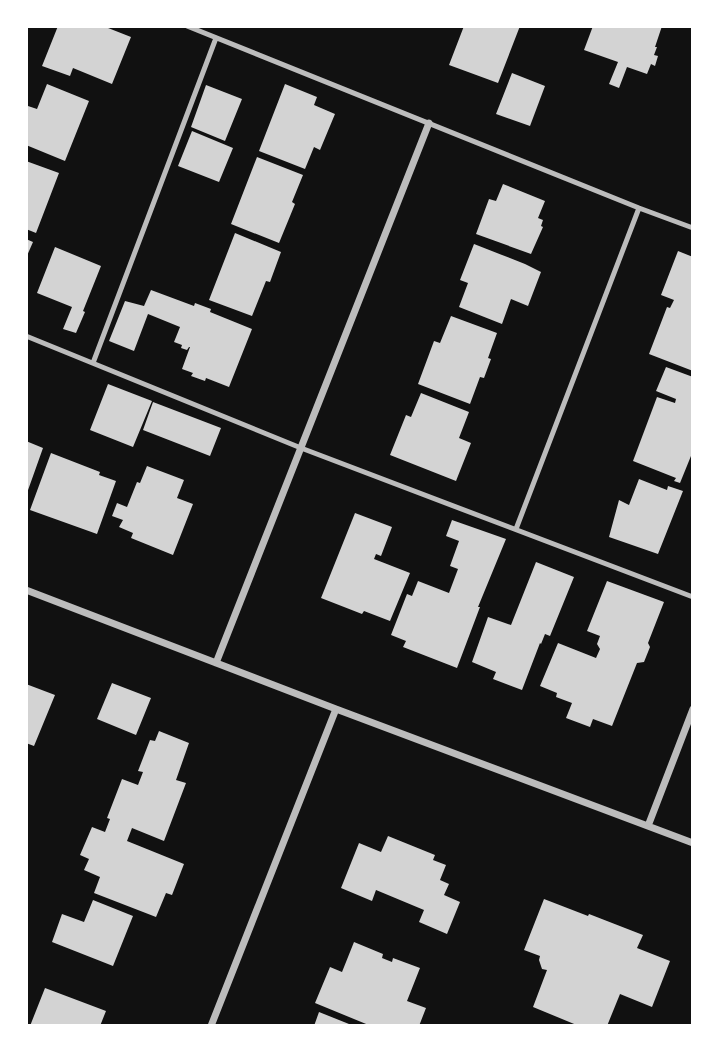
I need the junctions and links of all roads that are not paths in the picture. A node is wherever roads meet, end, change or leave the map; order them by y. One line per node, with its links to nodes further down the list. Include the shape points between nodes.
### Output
1 (187, 26): 2 (lane)
2 (216, 38): 3 (lane); 7 (lane)
3 (429, 123): 4 (lane); 8 (street)
4 (639, 208): 5 (lane); 9 (lane)
5 (693, 229)
6 (26, 336): 7 (lane)
7 (93, 363): 8 (lane)
8 (301, 447): 9 (lane); 12 (street)
9 (516, 529): 11 (lane)
10 (26, 590): 12 (street)
11 (693, 597)
12 (216, 663): 13 (street)
13 (336, 709): 15 (street); 17 (street)
14 (693, 709): 15 (street)
15 (648, 825): 16 (street)
16 (693, 843)
17 (211, 1026)

